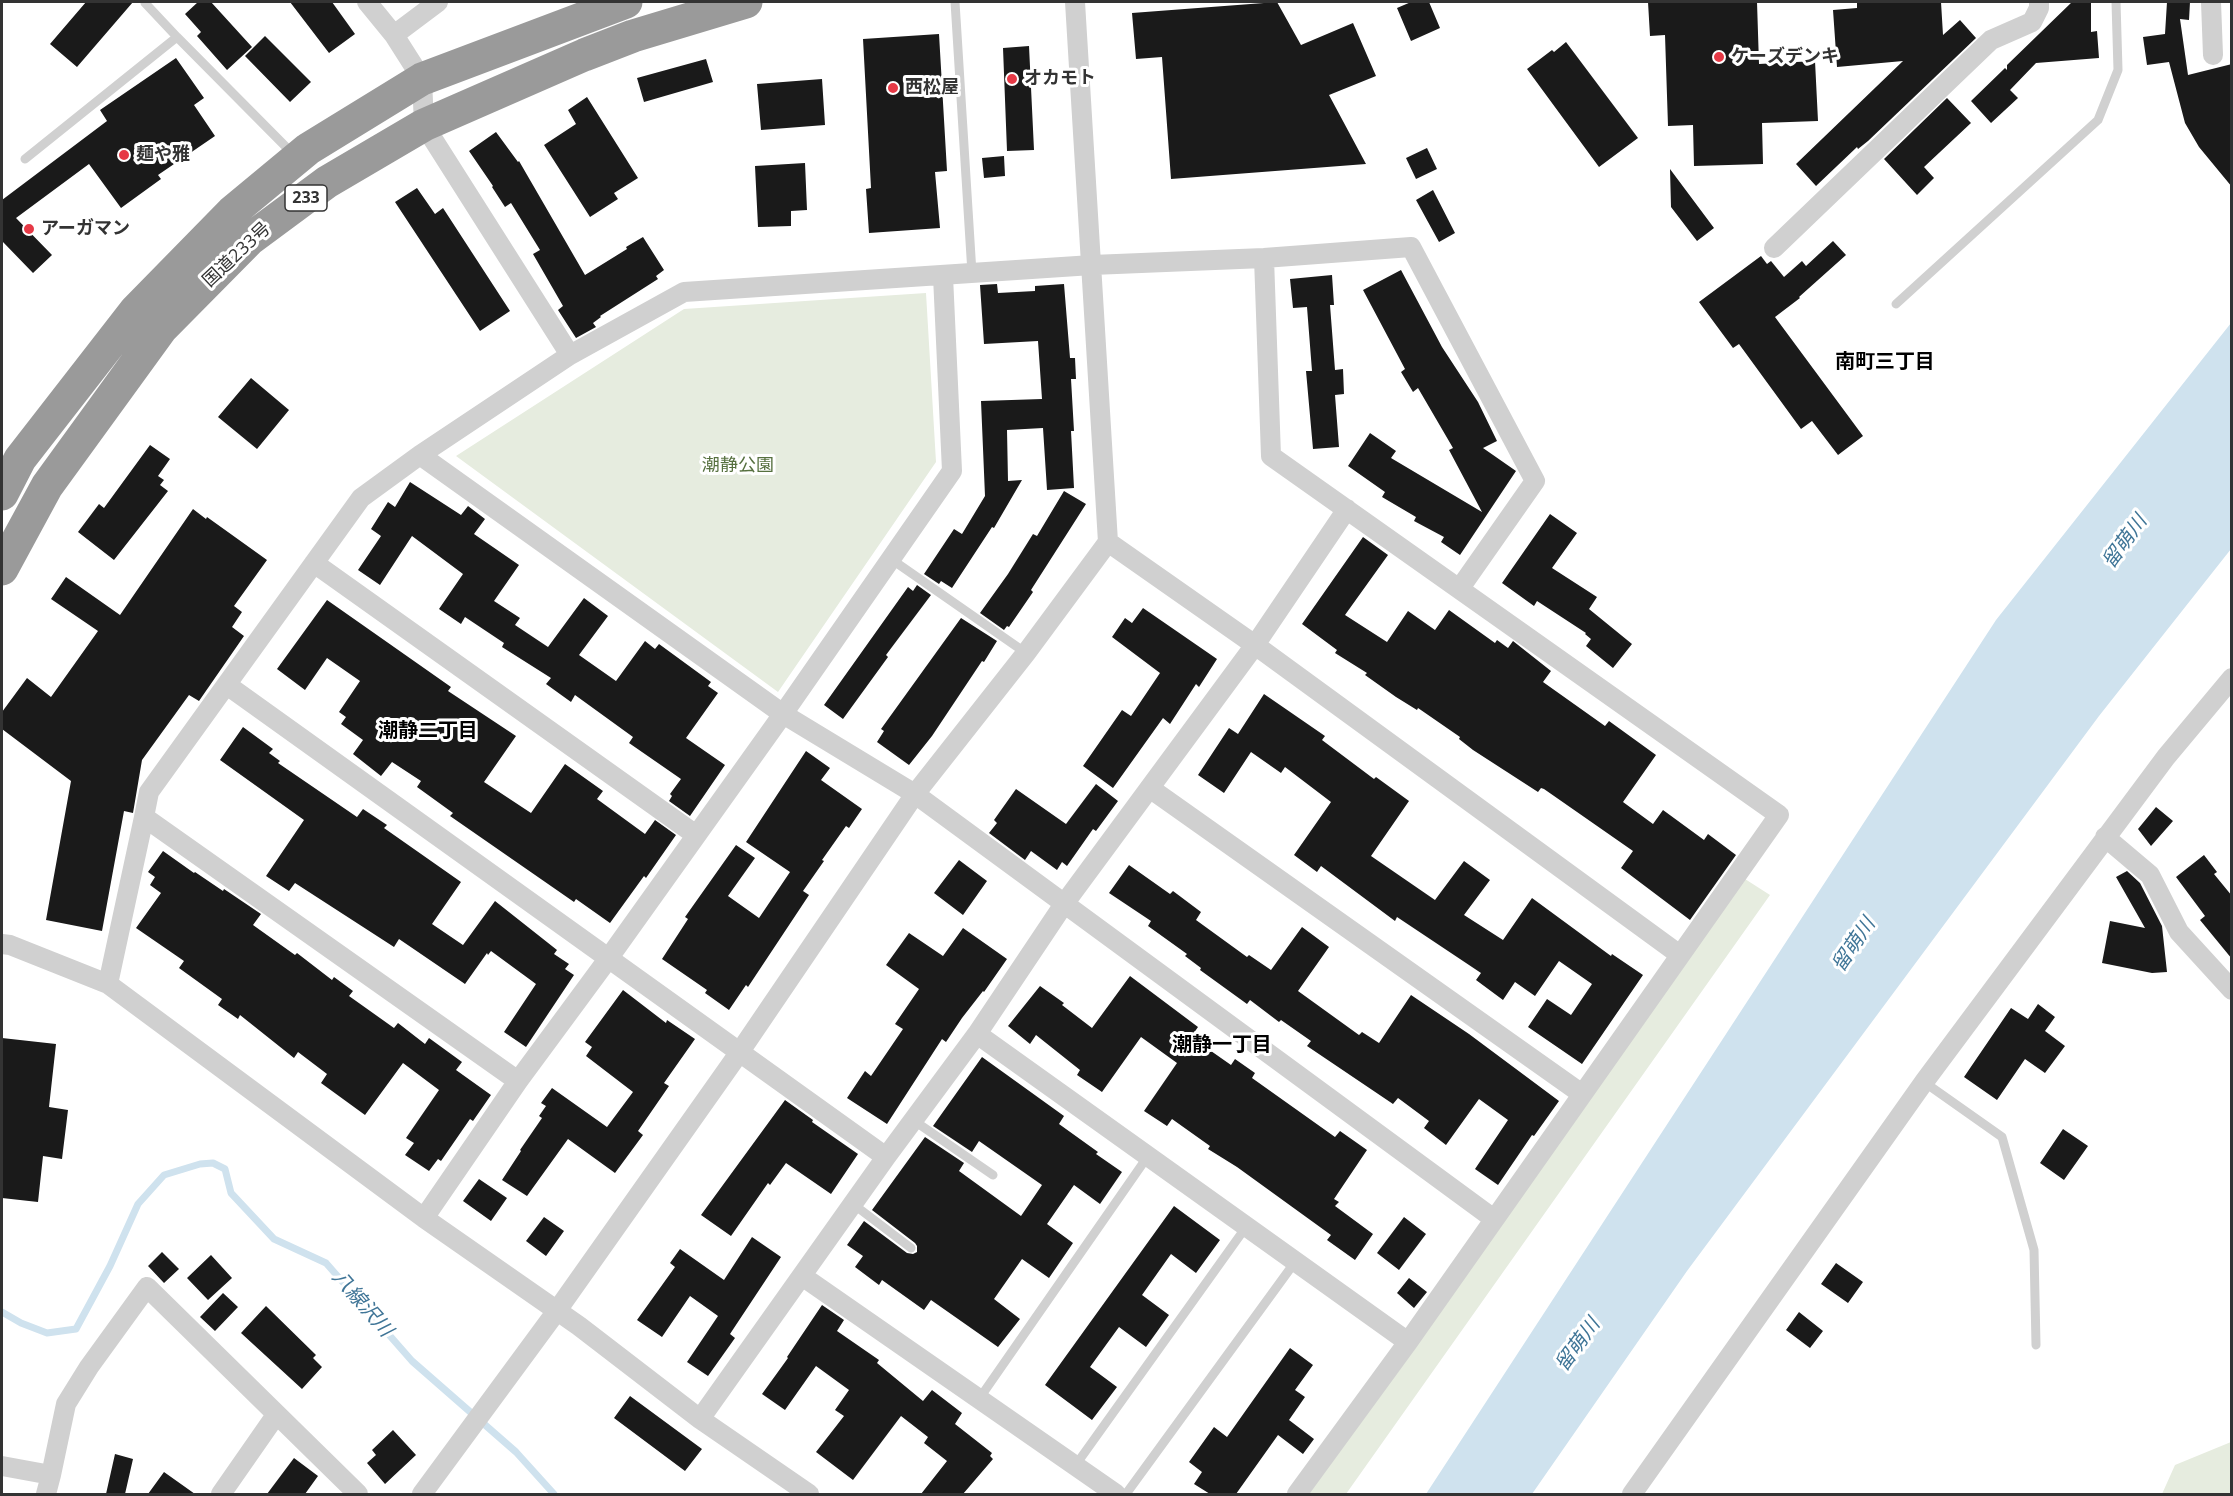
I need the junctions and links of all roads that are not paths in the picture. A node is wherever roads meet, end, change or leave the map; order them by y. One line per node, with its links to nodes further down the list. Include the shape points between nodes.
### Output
1 (145, 2): 13 (lane)
2 (367, 2): 11 (street)
3 (438, 2): 11 (street)
4 (621, 2): 12 (street); 15 (highway, 国道233号 / 233)
5 (746, 2): 12 (highway, 国道233号 / 233)
6 (955, 2): 22 (lane)
7 (1075, 2): 21 (street)
8 (2039, 2): 19 (street, via 2032,22 1991,40)
9 (2116, 2): 24 (lane, via 2118,70 2098,120)
10 (2211, 2): 14 (street)
11 (394, 35): 15 (street)
12 (633, 36): 16 (highway, 国道233号 / 233)
13 (177, 37): 17 (lane); 18 (lane)
14 (2213, 55)
15 (422, 79): 16 (street); 17 (highway, 国道233号 / 233)
16 (424, 125): 25 (street); 32 (highway, 国道233号 / 233, via 327,182 250,238 161,329 47,486)
17 (297, 158): 27 (highway, 国道233号 / 233, via 232,212 135,311 20,459)
18 (25, 159)
19 (1774, 248)
20 (1264, 258): 21 (street); 28 (street, via 1271,456); 33 (street, via 1411,247 1535,481)
21 (1092, 265): 22 (street); 29 (street)
22 (972, 273): 23 (street)
23 (943, 276): 25 (street, via 684,292); 30 (street, via 952,471)
24 (1896, 304)
25 (570, 355): 26 (street)
26 (420, 455): 31 (street, via 361,498); 38 (street)
27 (2, 494)
28 (1347, 509): 33 (street); 34 (street)
29 (1107, 542): 34 (street); 35 (street)
30 (891, 559): 35 (lane); 38 (street)
31 (314, 563): 37 (street); 42 (street)
32 (2, 568)
33 (1460, 588): 46 (street, via 1779,815)
34 (1255, 645): 39 (street); 46 (street)
35 (1026, 653): 40 (street)
36 (2232, 678): 43 (street)
37 (227, 685): 41 (street, via 149,792); 47 (street)
38 (783, 714): 40 (street); 42 (street)
39 (1151, 789): 44 (street); 54 (street)
40 (915, 794): 44 (street); 51 (street)
41 (144, 817): 48 (street); 52 (street)
42 (696, 835): 47 (street)
43 (2105, 837): 49 (street, via 2150,875 2179,932); 53 (street)
44 (1064, 904): 50 (street); 61 (street)
45 (2, 944): 48 (street)
46 (1680, 955): 54 (street)
47 (608, 959): 51 (street); 52 (street)
48 (108, 984): 60 (street)
49 (2232, 990)
50 (977, 1034): 55 (street); 56 (street)
51 (739, 1053): 57 (street); 66 (street)
52 (518, 1081): 60 (street)
53 (1924, 1082): 68 (lane, via 2002,1137 2034,1250); 82 (street)
54 (1582, 1094): 61 (street)
55 (913, 1120): 57 (street); 58 (lane)
56 (1148, 1156): 62 (street); 69 (lane)
57 (886, 1157): 59 (street)
58 (993, 1175)
59 (853, 1204): 63 (lane); 65 (street)
60 (424, 1218): 66 (street)
61 (1494, 1219): 67 (street)
62 (1246, 1227): 64 (street); 73 (lane)
63 (911, 1248)
64 (1295, 1262): 67 (street); 80 (lane)
65 (802, 1276): 69 (street); 71 (street)
66 (556, 1312): 71 (street); 77 (street)
67 (1408, 1342): 81 (street)
68 (2036, 1345)
69 (979, 1399): 73 (street)
70 (276, 1415): 74 (street, via 147,1287 66,1404); 75 (street); 76 (street)
71 (700, 1419): 78 (street)
72 (2, 1466): 74 (street)
73 (1075, 1466): 79 (street)
74 (48, 1485)
75 (221, 1494)
76 (358, 1494)
77 (422, 1494)
78 (809, 1494)
79 (1116, 1494)
80 (1126, 1494)
81 (1297, 1494)
82 (1632, 1494)

